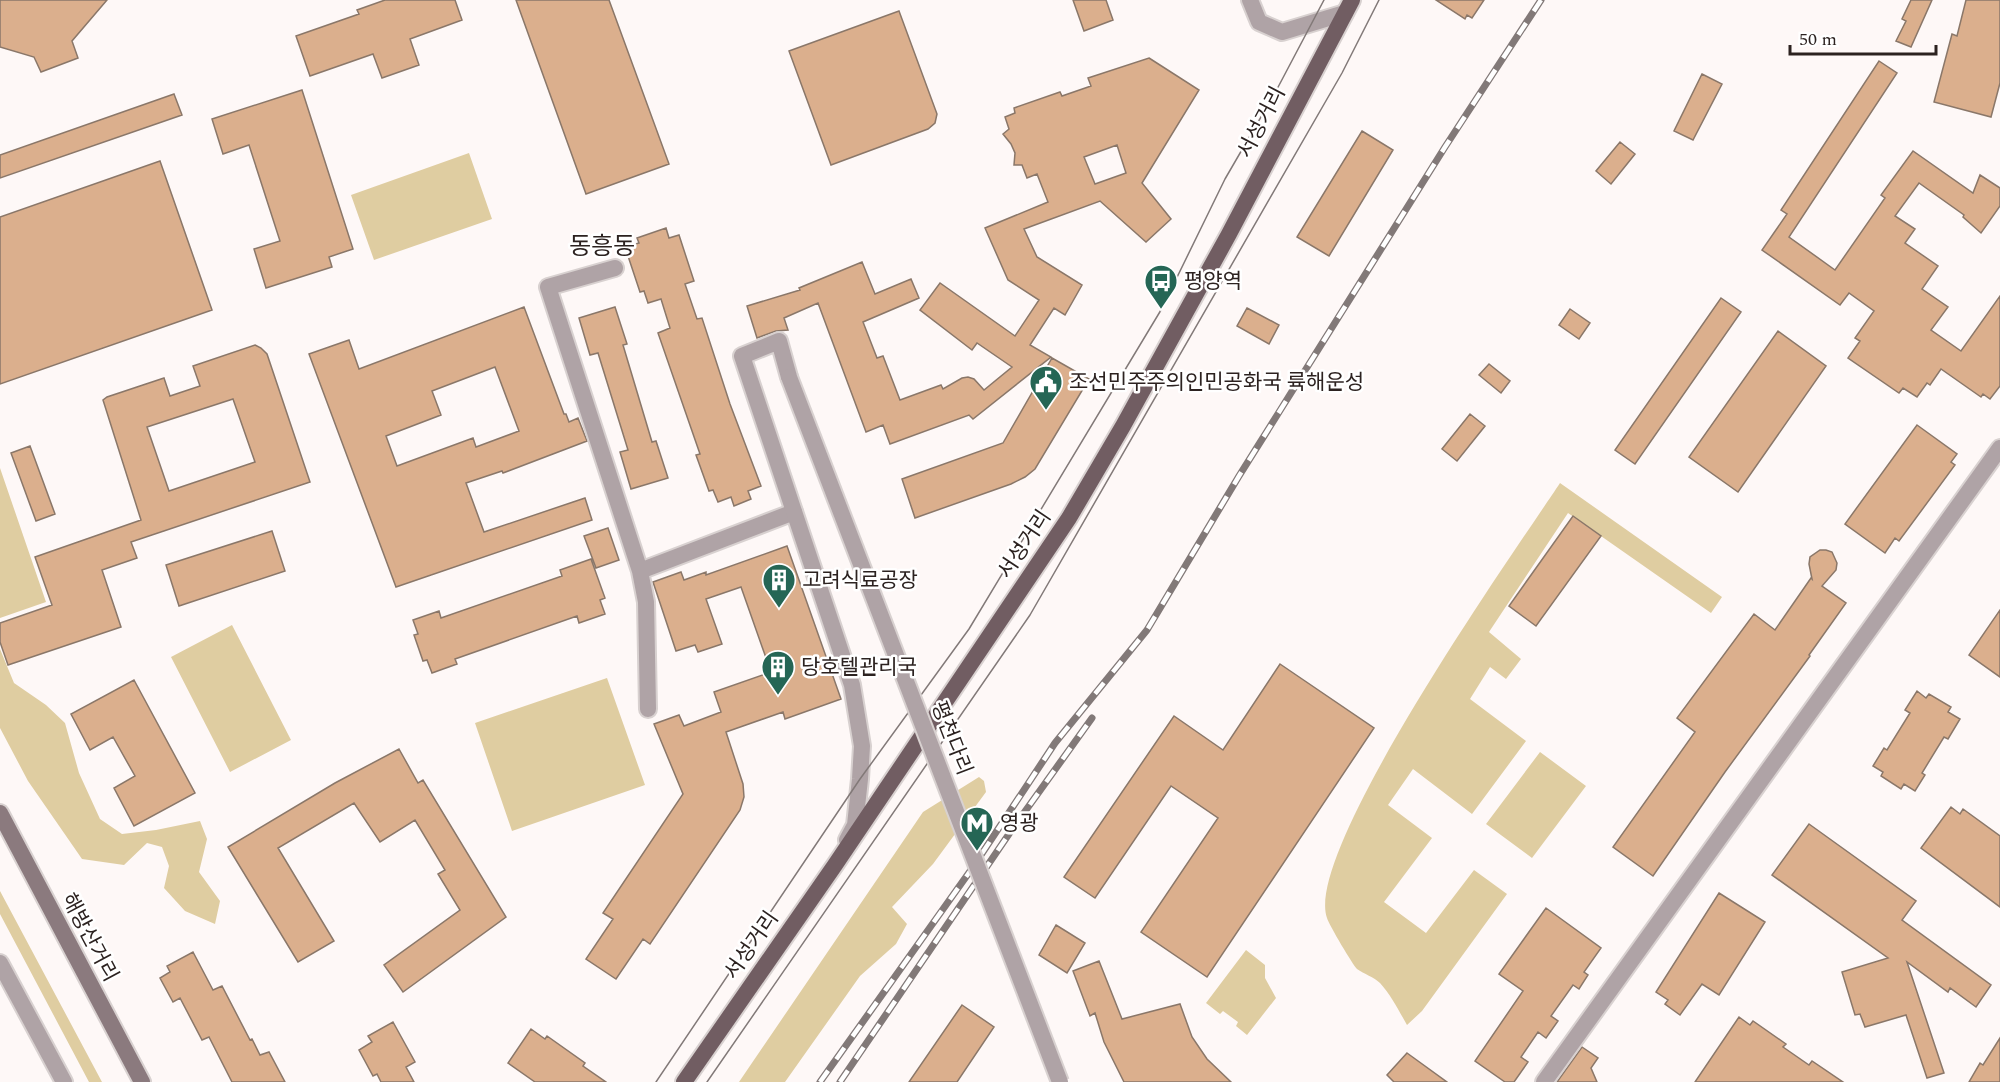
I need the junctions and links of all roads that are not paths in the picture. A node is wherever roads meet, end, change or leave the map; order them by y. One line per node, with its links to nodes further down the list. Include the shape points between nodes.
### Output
1 (1250, 0): 2 (street, via 1259,22 1282,32)
2 (1348, 7): 9 (main road, 서성거리, via 1229,234 1069,518)
3 (615, 267): 6 (street, via 548,287)
4 (2000, 448): 15 (street)
5 (794, 512): 6 (street); 9 (street, via 852,685 861,746 855,825); 14 (street, 평천다리, bridge, via 742,356 779,341 789,377)
6 (640, 571): 7 (street, via 646,602)
7 (648, 709)
8 (3, 824): 12 (main road, 해방산거리)
9 (835, 865): 13 (main road, 서성거리)
10 (0, 963): 11 (street)
11 (64, 1082)
12 (142, 1082)
13 (684, 1082)
14 (1060, 1082)
15 (1544, 1082)

